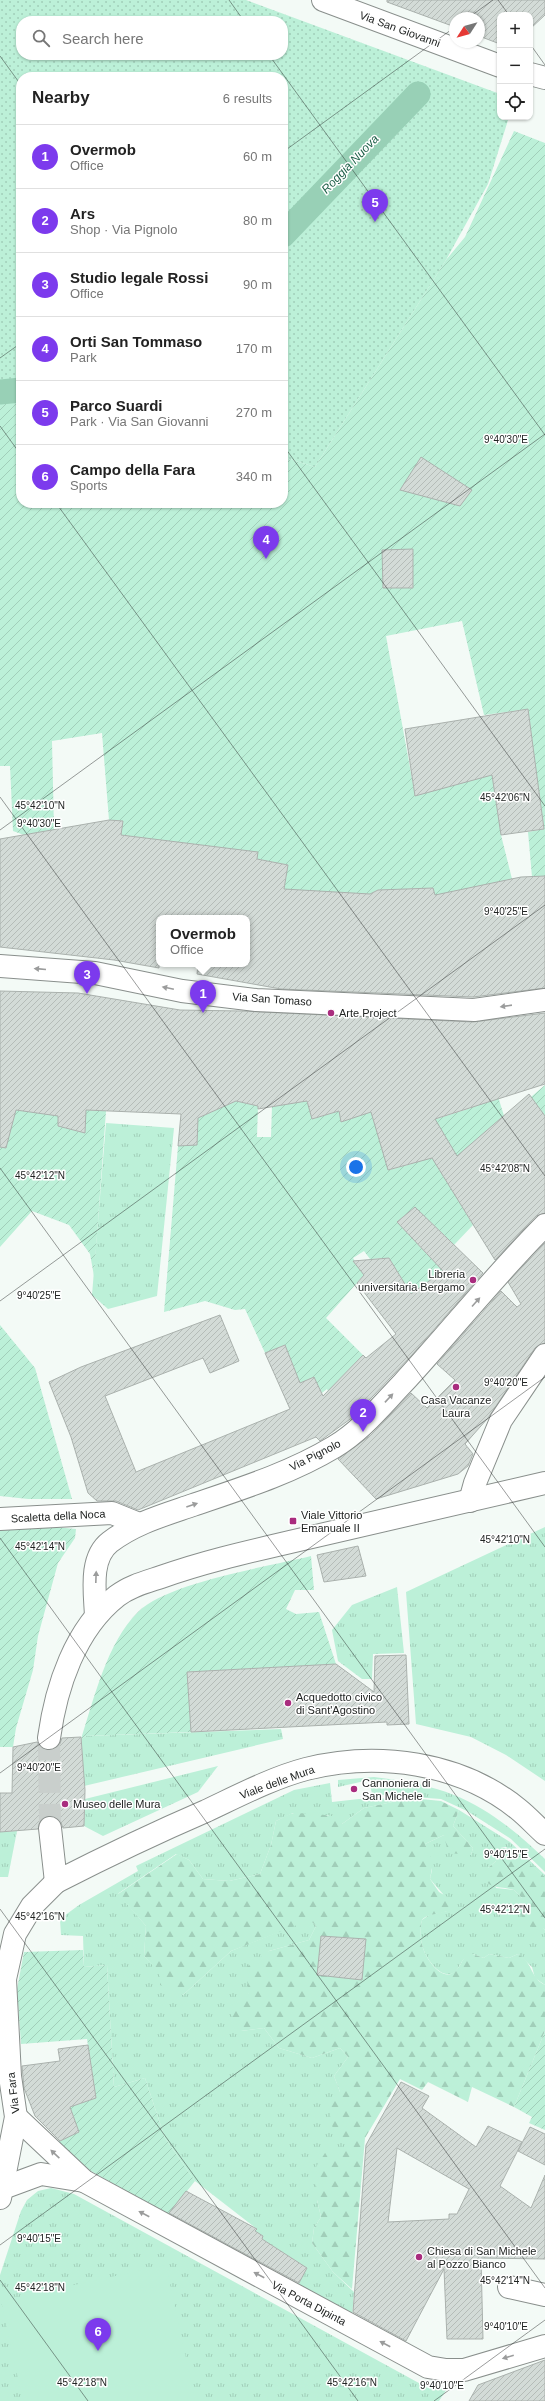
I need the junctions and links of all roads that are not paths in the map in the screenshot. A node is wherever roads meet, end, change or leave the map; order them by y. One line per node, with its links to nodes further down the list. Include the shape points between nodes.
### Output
1 (324, 0): 2 (street, Via San Giovanni)
2 (497, 65)
3 (533, 75): 4 (street)
4 (545, 78)
5 (0, 966): 6 (street, Via San Tomaso, one-way to 5, via 474,1010 256,1000 182,991 95,973)
6 (545, 1000)
7 (545, 1225): 12 (street, Via Pignolo, one-way to 7, via 240,1489 297,1465 334,1447 355,1432 439,1345)
8 (545, 1355): 10 (street, via 501,1420 474,1483)
9 (545, 1483): 10 (street)
10 (470, 1501): 13 (street, via 176,1571 138,1584 124,1592)
11 (0, 1519): 12 (street, Scaletta della Noca, via 112,1513)
12 (139, 1524): 13 (street, Via Pignolo, one-way to 12, via 98,1557 109,1542)
13 (96, 1616): 14 (street, via 67,1669 52,1712)
14 (49, 1738)
15 (50, 1828): 17 (street)
16 (545, 1834): 17 (street, Viale delle Mura, via 518,1809 494,1793 453,1774 417,1764 381,1760 346,1762 305,1769 257,1788 117,1851)
17 (56, 1882): 18 (street, Via Fara, via 32,1906 15,1934 5,1979 10,2076)
18 (16, 2117): 19 (street, Via Porta Dipinta, one-way to 18); 20 (street, Via Fara)
19 (84, 2181): 20 (street, Via Porta Dipinta, via 41,2174); 23 (street, Via Porta Dipinta, one-way to 19, via 464,2370 428,2367)
20 (1, 2193)
21 (509, 2287): 22 (street)
22 (545, 2295)
23 (545, 2346)

